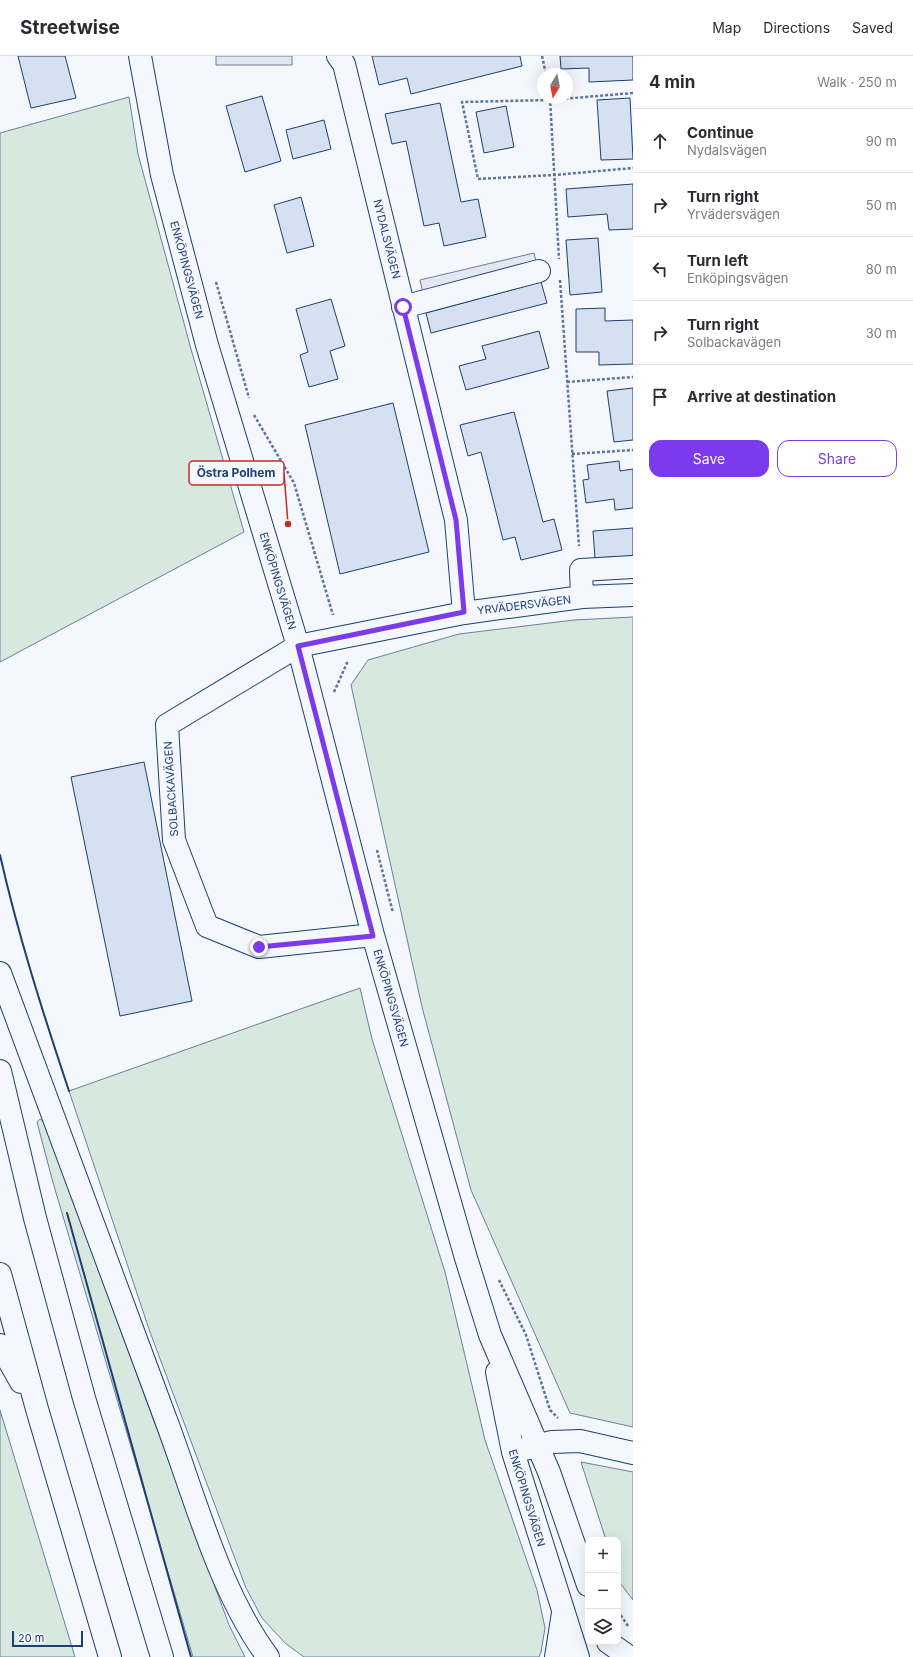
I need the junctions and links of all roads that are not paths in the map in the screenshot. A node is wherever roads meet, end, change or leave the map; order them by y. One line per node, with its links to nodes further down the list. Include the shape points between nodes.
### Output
1 (140, 56): 9 (main road, ENKÖPINGSVÄGEN, via 162,175 205,338)
2 (338, 56): 4 (main road, NYDALSVÄGEN, via 344,64)
3 (550, 274): 4 (main road)
4 (403, 307): 8 (main road, NYDALSVÄGEN, via 456,520)
5 (633, 567): 7 (main road, via 581,570)
6 (633, 595): 7 (main road, YRVÄDERSVÄGEN)
7 (582, 598): 8 (main road, YRVÄDERSVÄGEN)
8 (464, 612): 9 (main road, YRVÄDERSVÄGEN)
9 (298, 646): 10 (main road, ENKÖPINGSVÄGEN); 10 (main road, SOLBACKAVÄGEN, via 167,725 174,840 207,926 259,947)
10 (373, 936): 14 (main road, ENKÖPINGSVÄGEN)
11 (0, 973): 26 (main road, via 218,1565 251,1635)
12 (0, 1071): 25 (main road, via 35,1218 84,1398)
13 (0, 1274): 16 (main road)
14 (490, 1335): 17 (main road, ENKÖPINGSVÄGEN); 18 (main road, ENKÖPINGSVÄGEN)
15 (0, 1345): 16 (main road)
16 (37, 1410): 24 (main road)
17 (538, 1446): 18 (main road); 19 (main road, via 552,1442 580,1441); 20 (main road, ENKÖPINGSVÄGEN)
18 (513, 1452): 21 (main road, ENKÖPINGSVÄGEN)
19 (633, 1453)
20 (585, 1576)
21 (563, 1613): 27 (main road); 28 (main road, ENKÖPINGSVÄGEN)
22 (609, 1645): 29 (main road)
23 (612, 1645): 30 (main road)
24 (110, 1657)
25 (162, 1657)
26 (268, 1657)
27 (556, 1657)
28 (578, 1657)
29 (613, 1657)
30 (629, 1657)

